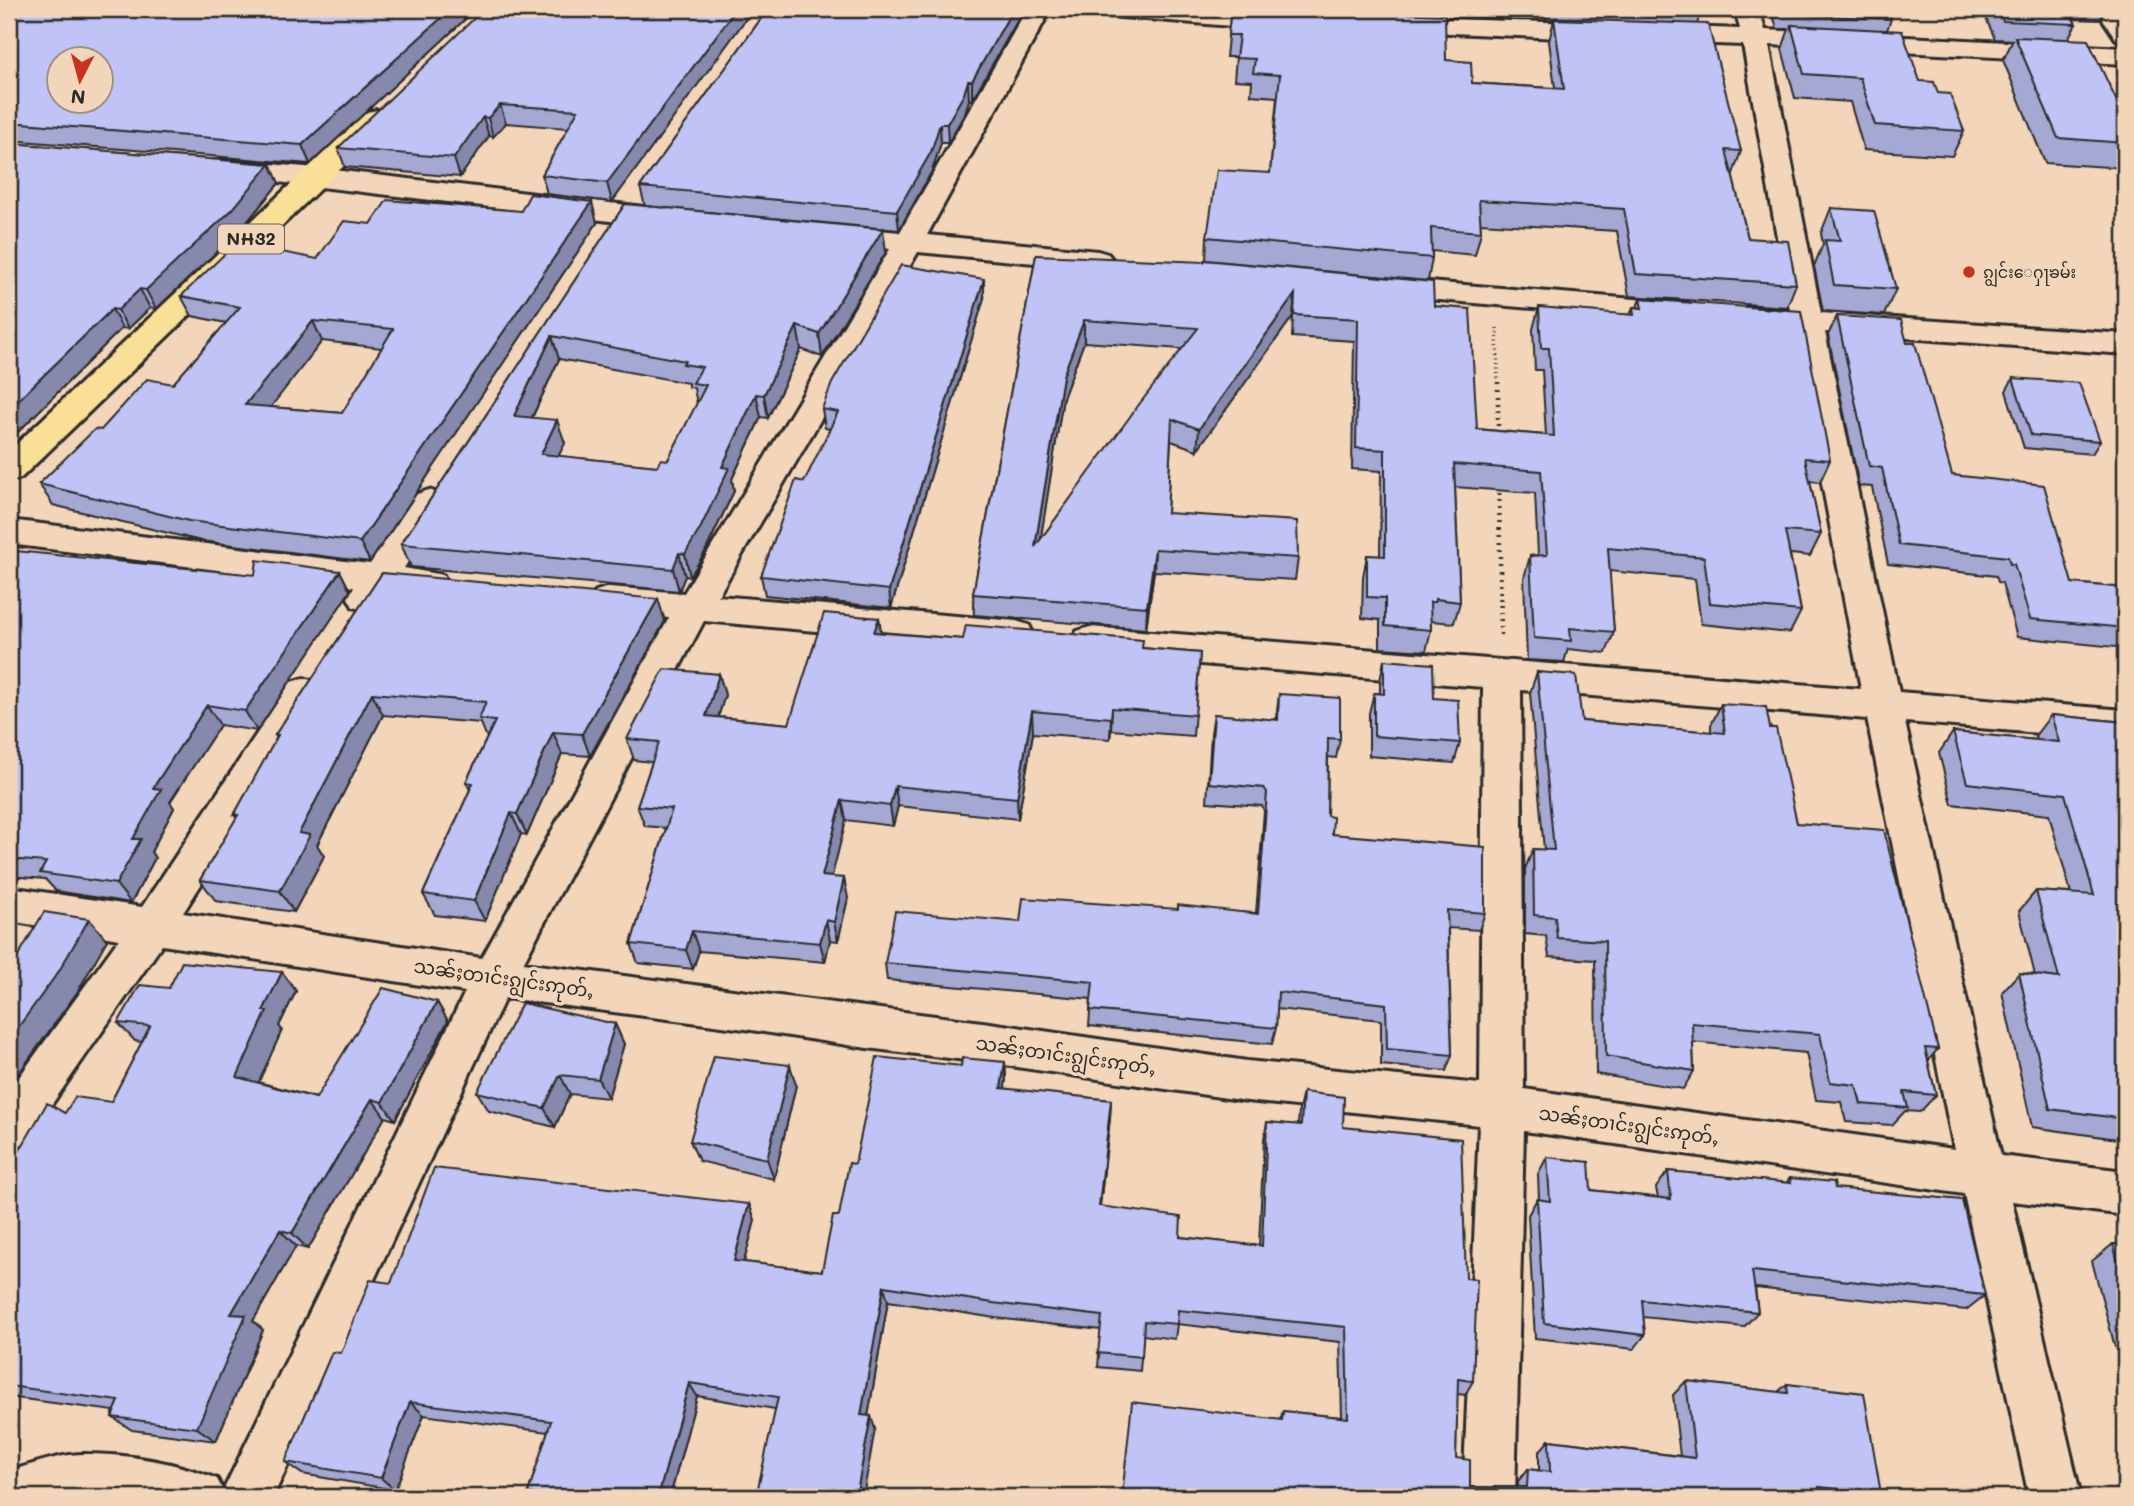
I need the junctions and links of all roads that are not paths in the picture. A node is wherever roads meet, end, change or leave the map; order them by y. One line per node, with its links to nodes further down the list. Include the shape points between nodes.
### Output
1 (1039, 9): 15 (street)
2 (1109, 9): 4 (street)
3 (2108, 9): 7 (street)
4 (1309, 23)
5 (1751, 23): 6 (street); 7 (street); 18 (street)
6 (1375, 25)
7 (2123, 54)
8 (395, 102): 10 (highway, NH32)
9 (194, 165): 10 (street)
10 (317, 176): 13 (street); 20 (highway, NH32)
11 (644, 182): 13 (street)
12 (703, 222): 13 (street)
13 (613, 226)
14 (813, 233): 15 (street)
15 (909, 242): 16 (street); 26 (street)
16 (1127, 263)
17 (1359, 285): 18 (street)
18 (1805, 321): 19 (street); 30 (street)
19 (2125, 344)
20 (9, 470)
21 (446, 476): 23 (street)
22 (9, 532): 23 (street)
23 (378, 579): 24 (street); 27 (street)
24 (460, 586)
25 (570, 597): 26 (street)
26 (693, 608): 29 (street); 34 (street)
27 (348, 625)
28 (326, 660): 33 (street)
29 (1502, 674): 30 (street); 35 (street)
30 (1884, 705): 31 (street); 37 (street)
31 (2125, 725)
32 (9, 904): 33 (street, သၼ်ႈတၢင်းၵျွင်းဢုတ်ႇ)
33 (152, 926): 34 (street, သၼ်ႈတၢင်းၵျွင်းဢုတ်ႇ); 36 (street)
34 (493, 978): 35 (street, သၼ်ႈတၢင်းၵျွင်းဢုတ်ႇ, via 1247,1081); 41 (street)
35 (1502, 1107): 37 (street, သၼ်ႈတၢင်းၵျွင်းဢုတ်ႇ); 42 (street)
36 (9, 1128)
37 (1981, 1175): 38 (street, သၼ်ႈတၢင်းၵျွင်းဢုတ်ႇ); 43 (street)
38 (2125, 1193)
39 (10, 1497): 40 (street, via 81,1480 152,1486)
40 (199, 1497)
41 (246, 1497)
42 (1489, 1497)
43 (2055, 1497)

